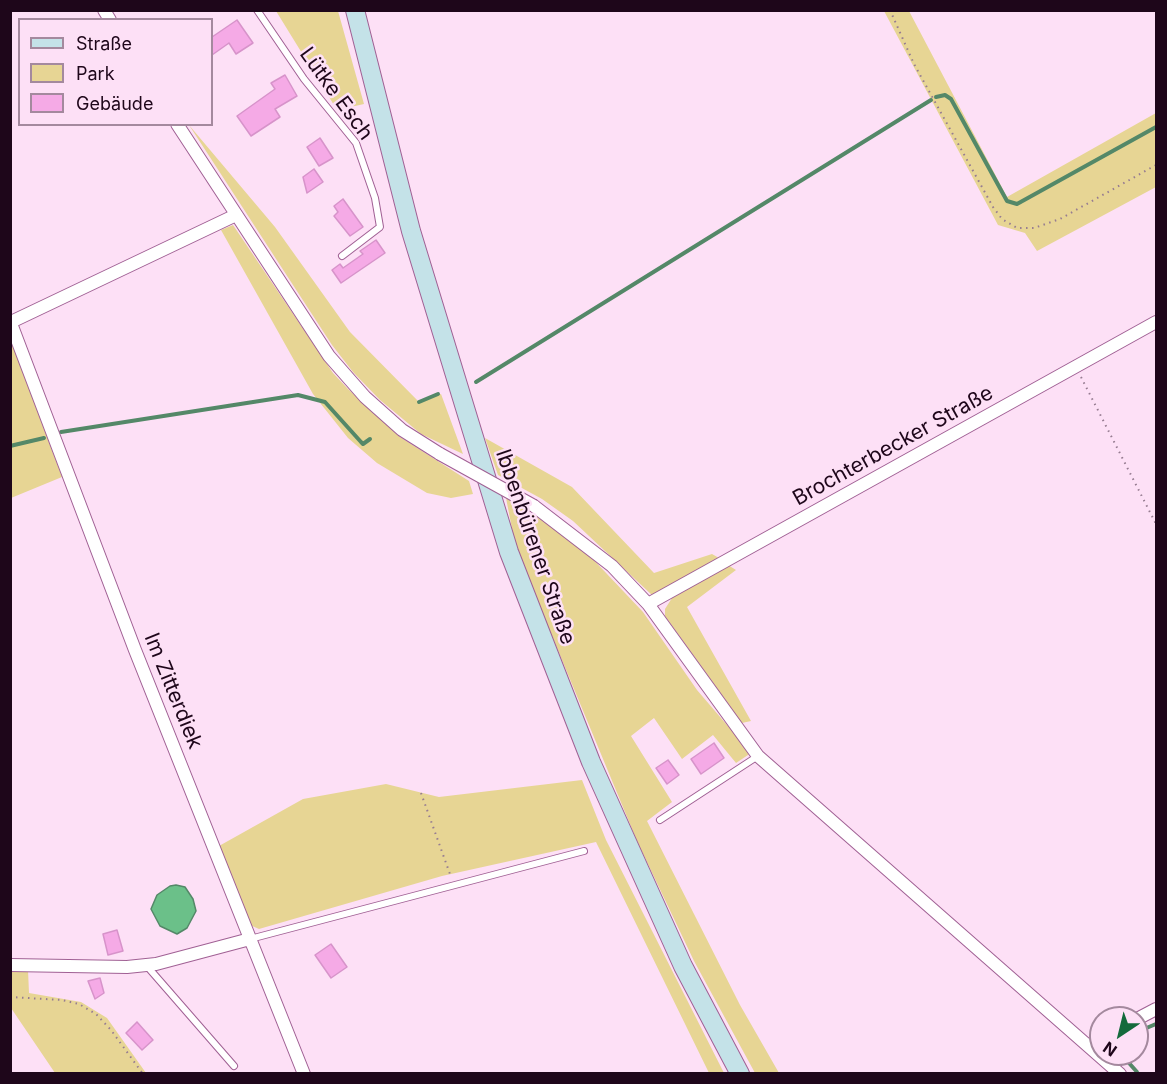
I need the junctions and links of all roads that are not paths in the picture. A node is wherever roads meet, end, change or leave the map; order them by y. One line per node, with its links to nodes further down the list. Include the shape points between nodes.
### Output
1 (256, 10): 5 (lane, Lütke Esch, via 304,79 356,143 375,198 380,227)
2 (355, 10): 18 (main road, Ibbenbürener Straße, via 411,231 509,552 591,762 683,966)
3 (178, 126): 4 (street)
4 (236, 214): 6 (street); 8 (street, bridge, via 329,356 372,404 402,430 440,454 534,506 612,566)
5 (342, 256)
6 (11, 322): 12 (street, Im Zitterdiek)
7 (1156, 322): 8 (street, Brochterbecker Straße)
8 (648, 604): 9 (street)
9 (758, 756): 10 (lane); 15 (street)
10 (660, 819)
11 (584, 851): 12 (lane)
12 (250, 939): 14 (street); 17 (street, Im Zitterdiek)
13 (10, 965): 14 (street)
14 (146, 965): 16 (lane)
15 (1089, 1040)
16 (234, 1066)
17 (304, 1074)
18 (740, 1074)

